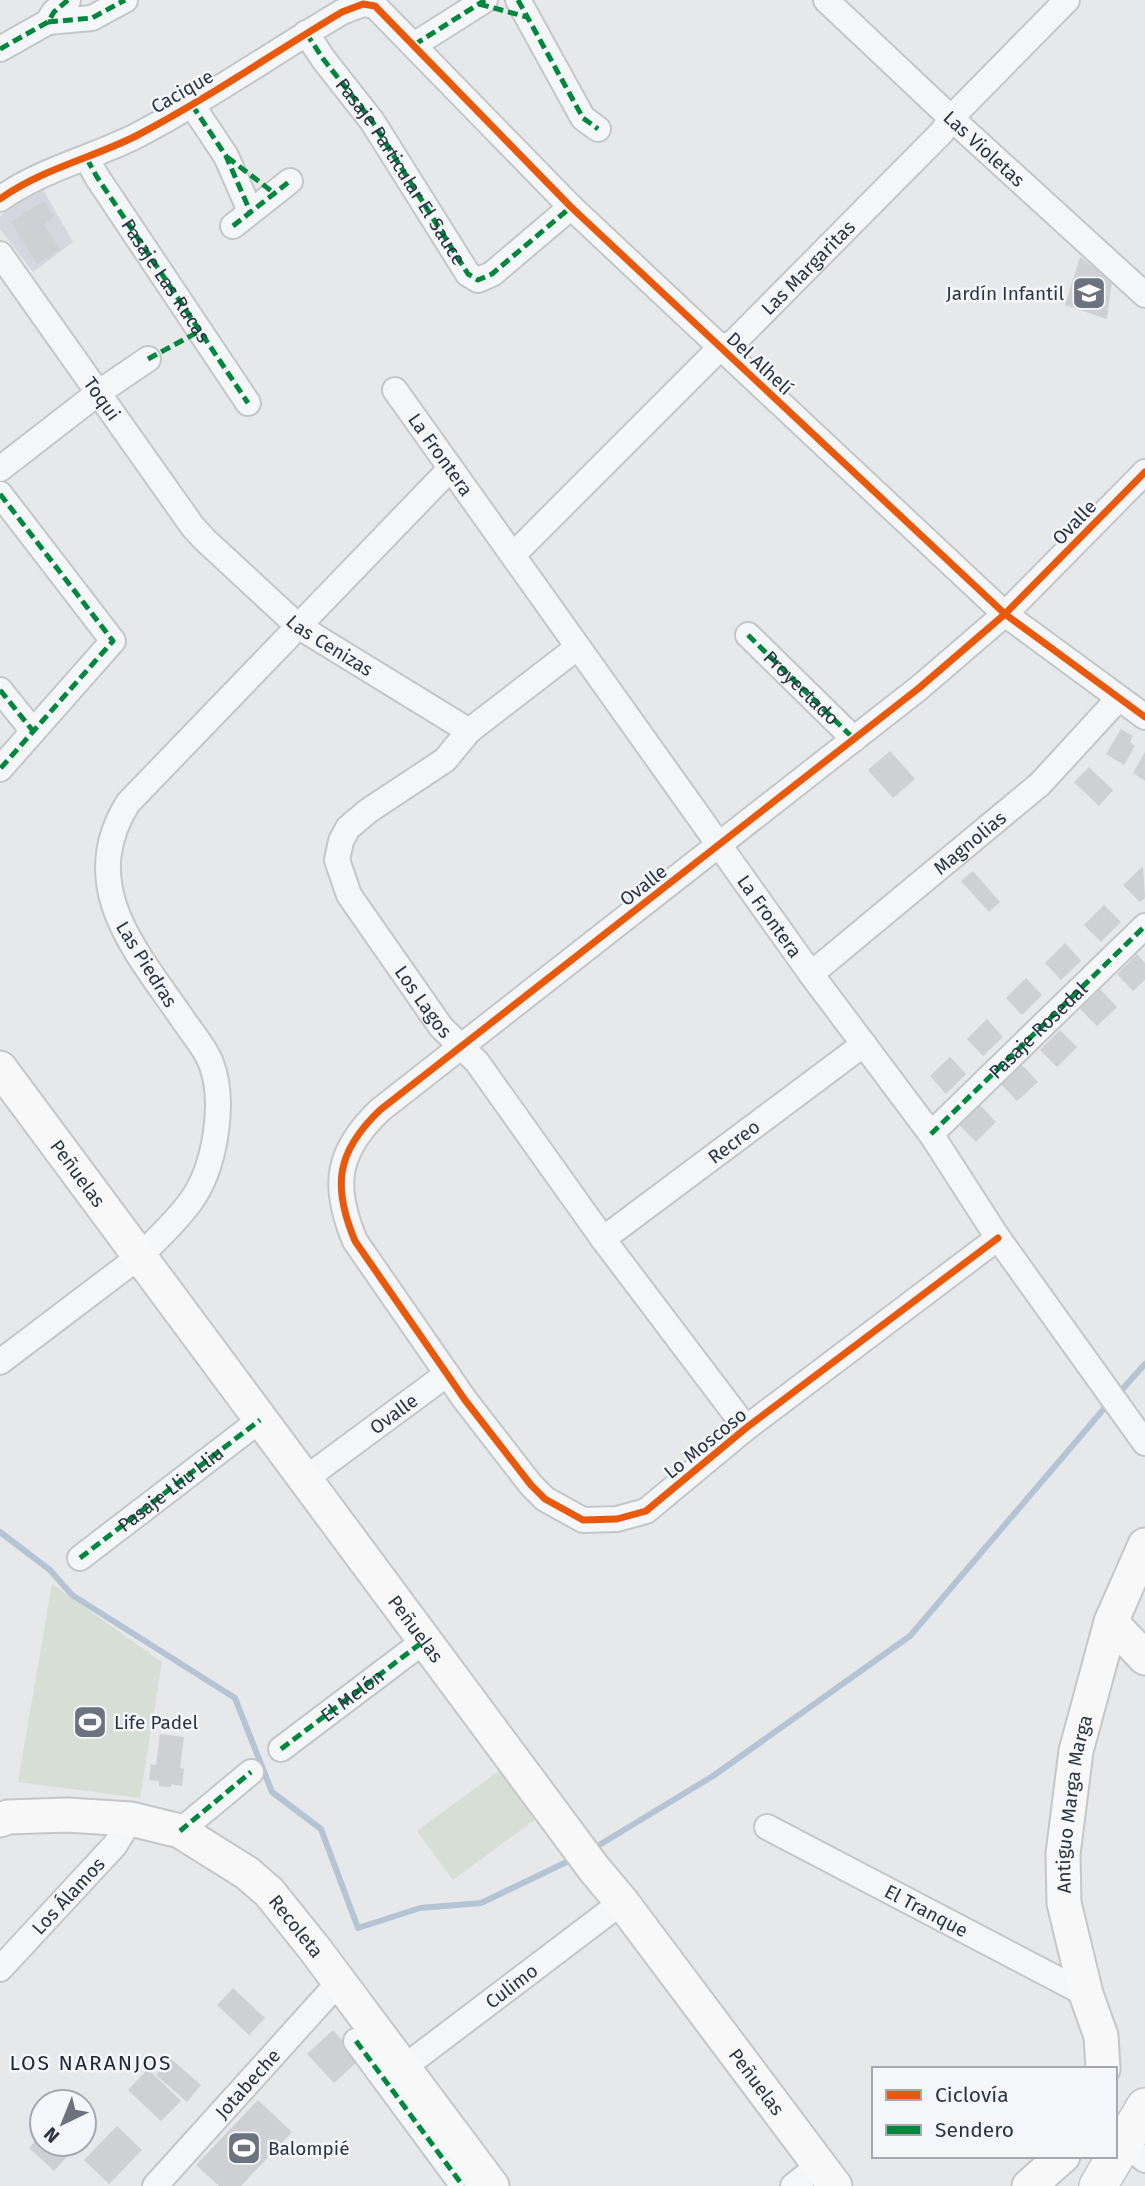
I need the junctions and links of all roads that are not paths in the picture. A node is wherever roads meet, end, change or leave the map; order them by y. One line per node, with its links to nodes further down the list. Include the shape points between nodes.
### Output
1 (68, 0): 8 (street)
2 (125, 0): 8 (street, via 92,18)
3 (826, 0): 13 (street, Las Violetas)
4 (1067, 0): 13 (street, Las Margaritas)
5 (482, 2): 7 (street); 10 (street)
6 (375, 6): 9 (street, Cacique, via 362,4); 10 (street, Del Alhelí)
7 (522, 8): 14 (street, via 583,118)
8 (48, 22): 11 (street)
9 (306, 33): 12 (street, Cacique); 18 (street, Pasaje Particular El Sauce, via 372,121 468,274 478,280 492,274)
10 (414, 45): 18 (street, Del Alhelí)
11 (0, 50)
12 (192, 105): 15 (street); 16 (street, Cacique)
13 (951, 118): 20 (street, Las Violetas); 21 (street, Las Margaritas, via 734,342)
14 (598, 129)
15 (226, 156): 15 (street, via 242,218 282,187)
16 (87, 159): 17 (street, Cacique, via 28,182); 25 (street, Pasaje Las Rucas)
17 (0, 199)
18 (571, 207): 21 (street, Del Alhelí)
19 (0, 254): 24 (street, Toqui)
20 (1145, 295)
21 (720, 348): 31 (street, Las Margaritas); 32 (street, Del Alhelí)
22 (148, 359): 24 (street)
23 (395, 390): 27 (street, La Frontera)
24 (98, 393): 26 (street); 30 (street, Toqui)
25 (248, 403)
26 (0, 469)
27 (450, 469): 31 (street, La Frontera); 33 (street, Las Piedras)
28 (1145, 472): 32 (street, Ovalle)
29 (0, 494): 39 (street, via 113,641)
30 (205, 540): 33 (street, Las Cenizas)
31 (513, 555): 35 (street, La Frontera)
32 (1005, 614): 37 (street, Del Alhelí); 41 (street, Ovalle)
33 (298, 626): 40 (street, Las Cenizas); 52 (street, Las Piedras, via 128,803 109,847 107,881 115,913 130,943 211,1063 217,1095 217,1135 207,1173 192,1201)
34 (748, 635): 41 (street, Proyectado)
35 (578, 647): 40 (street, Los Lagos); 43 (street, La Frontera)
36 (0, 690): 39 (street)
37 (1119, 698): 38 (street, Del Alhelí); 45 (street, Magnolias, via 1040,784)
38 (1145, 717)
39 (33, 731): 42 (street)
40 (469, 731): 47 (street, Los Lagos, via 445,760 348,828 337,860 349,895 441,1027)
41 (854, 739): 43 (street, Ovalle)
42 (0, 769)
43 (720, 845): 45 (street, La Frontera); 47 (street, Ovalle)
44 (1145, 926): 49 (street, Pasaje Rosedal)
45 (811, 974): 46 (street, La Frontera)
46 (864, 1044): 49 (street, La Frontera); 51 (street, Recreo)
47 (460, 1046): 51 (street, Los Lagos, via 477,1062); 54 (street, Ovalle, via 365,1124 347,1153 340,1181 355,1241)
48 (0, 1068): 52 (street, Peñuelas)
49 (930, 1134): 50 (street, La Frontera)
50 (998, 1238): 56 (street, Lo Moscoso); 57 (street, La Frontera)
51 (603, 1239): 56 (street, Los Lagos)
52 (140, 1256): 53 (street, Las Piedras); 55 (street, Peñuelas)
53 (0, 1363)
54 (447, 1374): 56 (street, Lo Moscoso, via 531,1485 545,1499 583,1520 617,1519 646,1511); 58 (street, Ovalle)
55 (260, 1420): 58 (street, Peñuelas); 60 (street, Pasaje Lliu Lliu)
56 (746, 1428)
57 (1145, 1443)
58 (305, 1479): 62 (street, Peñuelas)
59 (1145, 1545): 61 (street, Antiguo Marga Marga)
60 (80, 1558)
61 (1111, 1622): 63 (street); 73 (street, Antiguo Marga Marga, via 1076,1751 1063,1854 1064,1903)
62 (424, 1641): 64 (street, El Melón); 70 (street, Peñuelas, via 594,1871)
63 (1145, 1658)
64 (281, 1749)
65 (251, 1772): 69 (street)
66 (3, 1815): 67 (street, Recoleta)
67 (131, 1819): 69 (street, Recoleta); 71 (street, Los Álamos, via 115,1844)
68 (766, 1827): 73 (street, El Tranque)
69 (180, 1831): 72 (street, Recoleta, via 247,1872 269,1892)
70 (622, 1902): 76 (street, Culimo); 81 (street, Peñuelas)
71 (0, 1969)
72 (340, 1981): 76 (street, Recoleta); 82 (street, Jotabeche)
73 (1086, 1994): 75 (street, Antiguo Marga Marga, via 1101,2036)
74 (356, 2042): 83 (street)
75 (1103, 2067)
76 (403, 2068): 84 (street, Recoleta)
77 (1145, 2107): 78 (main road)
78 (1117, 2154)
79 (1061, 2158): 85 (street)
80 (1115, 2158): 86 (main road)
81 (815, 2179)
82 (155, 2186)
83 (463, 2186)
84 (492, 2186)
85 (1029, 2186)
86 (1098, 2186)

